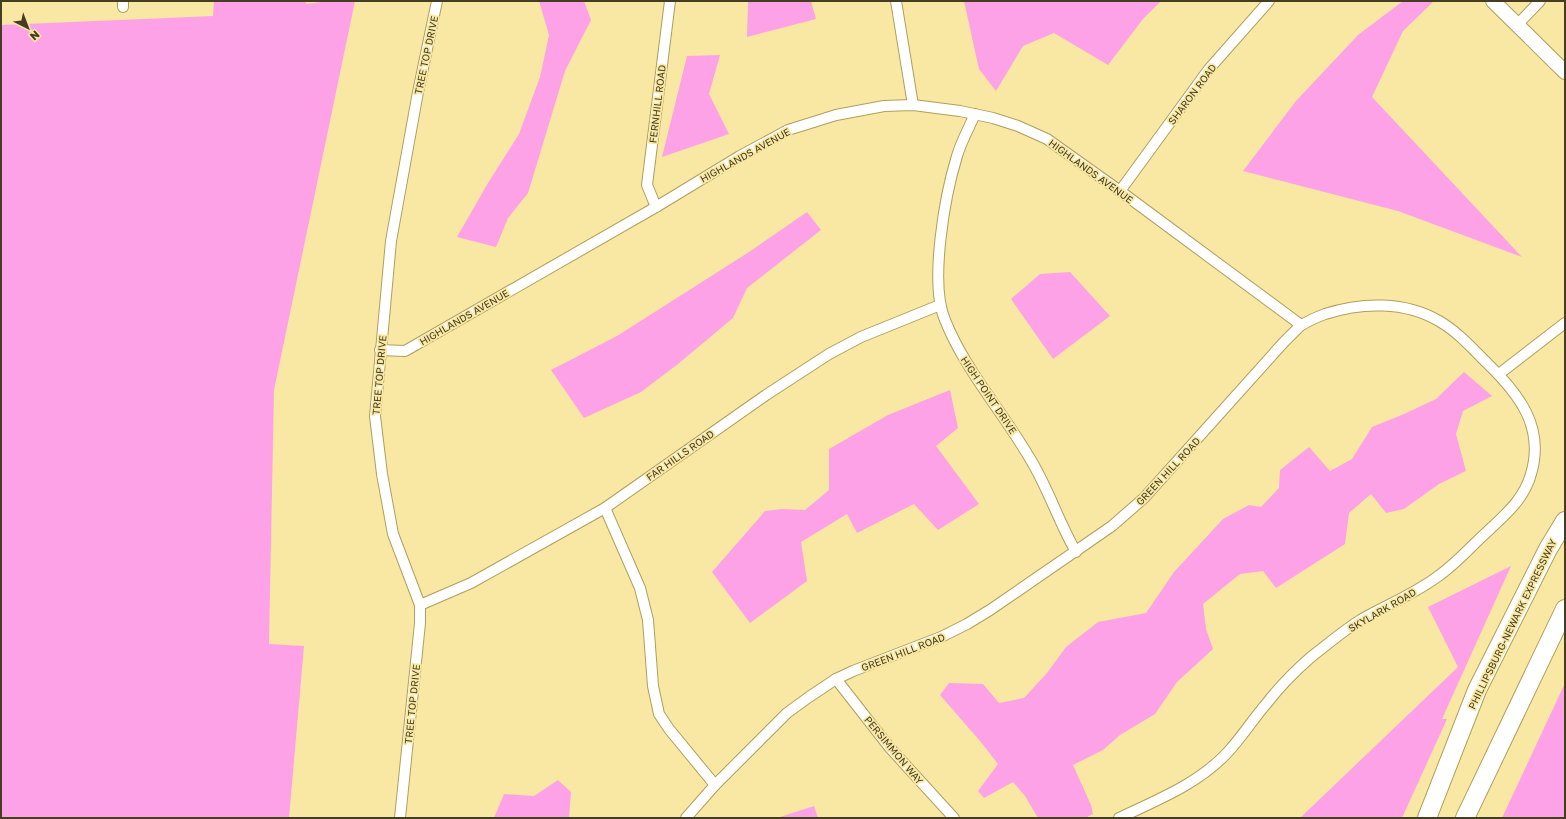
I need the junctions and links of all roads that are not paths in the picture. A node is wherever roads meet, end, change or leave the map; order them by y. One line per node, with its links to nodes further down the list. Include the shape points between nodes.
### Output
1 (437, 1): 16 (street, TREE TOP DRIVE, via 392,241)
2 (670, 1): 12 (street, FERNHILL ROAD, via 647,185)
3 (896, 1): 9 (street)
4 (1269, 1): 11 (street, SHARON ROAD, via 1209,69)
5 (1493, 1): 7 (main road)
6 (1540, 1): 7 (street)
7 (1517, 25): 8 (main road)
8 (1565, 72)
9 (914, 105): 10 (street, HIGHLANDS AVENUE); 12 (street, HIGHLANDS AVENUE, via 884,106 836,115 788,130)
10 (975, 114): 11 (street, HIGHLANDS AVENUE, via 1018,126 1047,139); 13 (street, HIGH POINT DRIVE, via 957,155 945,208 938,262)
11 (1120, 191): 15 (street, HIGHLANDS AVENUE)
12 (656, 206): 16 (street, HIGHLANDS AVENUE, via 405,350)
13 (940, 305): 18 (street, FAR HILLS ROAD, via 861,337 829,354); 20 (street, HIGH POINT DRIVE, via 944,320 966,364 1008,422 1030,458)
14 (1565, 323): 17 (street)
15 (1301, 325): 17 (street, GREEN HILL ROAD, via 1352,307 1381,306 1411,310 1426,314 1451,329); 20 (street, GREEN HILL ROAD, via 1144,498 1112,526)
16 (380, 350): 21 (street, TREE TOP DRIVE, via 375,416 382,474 393,534)
17 (1499, 374): 28 (street, SKYLARK ROAD, via 1527,412 1534,439 1532,472 1518,502 1439,576 1362,619 1308,660 1280,688 1227,753 1203,774 1172,793)
18 (605, 508): 21 (street, FAR HILLS ROAD, via 471,583); 24 (street, via 640,588 648,620 653,686 659,714)
19 (1565, 521): 29 (highway, PHILLIPSBURG-NEWARK EXPRESSWAY, via 1548,549 1477,690)
20 (1076, 552): 23 (street, GREEN HILL ROAD, via 967,624)
21 (420, 604): 25 (street, TREE TOP DRIVE)
22 (1565, 609): 30 (highway)
23 (836, 679): 24 (street, GREEN HILL ROAD, via 786,713); 27 (street, PERSIMMON WAY, via 890,748)
24 (715, 785): 26 (street, GREEN HILL ROAD)
25 (400, 818)
26 (686, 818)
27 (954, 818)
28 (1119, 818)
29 (1427, 818)
30 (1465, 818)

